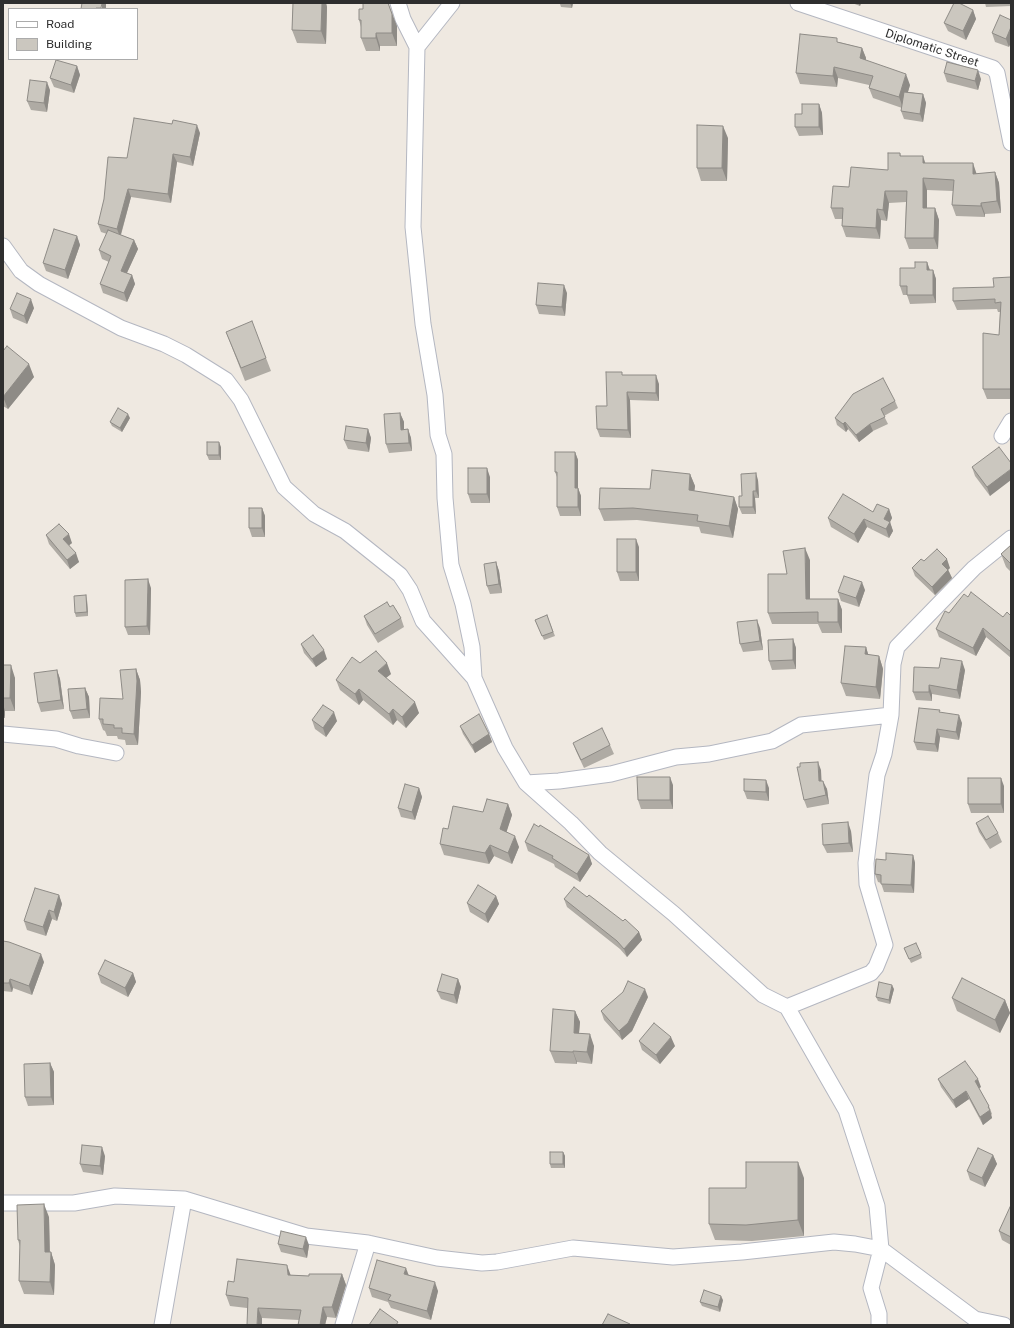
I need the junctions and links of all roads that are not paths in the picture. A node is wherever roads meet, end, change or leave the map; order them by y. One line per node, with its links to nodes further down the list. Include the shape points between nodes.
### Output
1 (398, 3): 4 (street)
2 (452, 3): 4 (street)
3 (798, 3): 5 (street, Diplomatic Street, via 993,68 997,73)
4 (417, 47): 10 (street, via 413,227 422,324 435,395 438,435 444,454 451,565 472,647)
5 (1011, 143)
6 (3, 246): 10 (street, via 21,271 39,284 121,328 186,355 226,380 240,400 284,487 314,514 345,531 400,574 423,621)
7 (1011, 421): 8 (street)
8 (1002, 436)
9 (1011, 538): 11 (street, via 974,568 897,646 893,664)
10 (474, 678): 14 (street, via 505,748)
11 (891, 715): 14 (street, via 801,725 772,741 709,754 676,757 611,774); 15 (street, via 884,754 877,775 866,863 867,884 885,945 883,951 871,973)
12 (3, 734): 13 (street, via 56,739)
13 (116, 753)
14 (526, 783): 15 (street, via 600,853 674,914 763,995)
15 (787, 1007): 19 (street, via 846,1110 877,1206)
16 (184, 1199): 17 (street, via 115,1196 74,1203); 18 (street, via 306,1236); 20 (street)
17 (3, 1203)
18 (368, 1243): 19 (street, via 437,1258 482,1263 573,1248 673,1257 834,1242); 21 (street)
19 (881, 1249): 22 (street, via 871,1288 879,1314); 23 (street, via 975,1319)
20 (162, 1325)
21 (342, 1325)
22 (879, 1325)
23 (1004, 1325)

